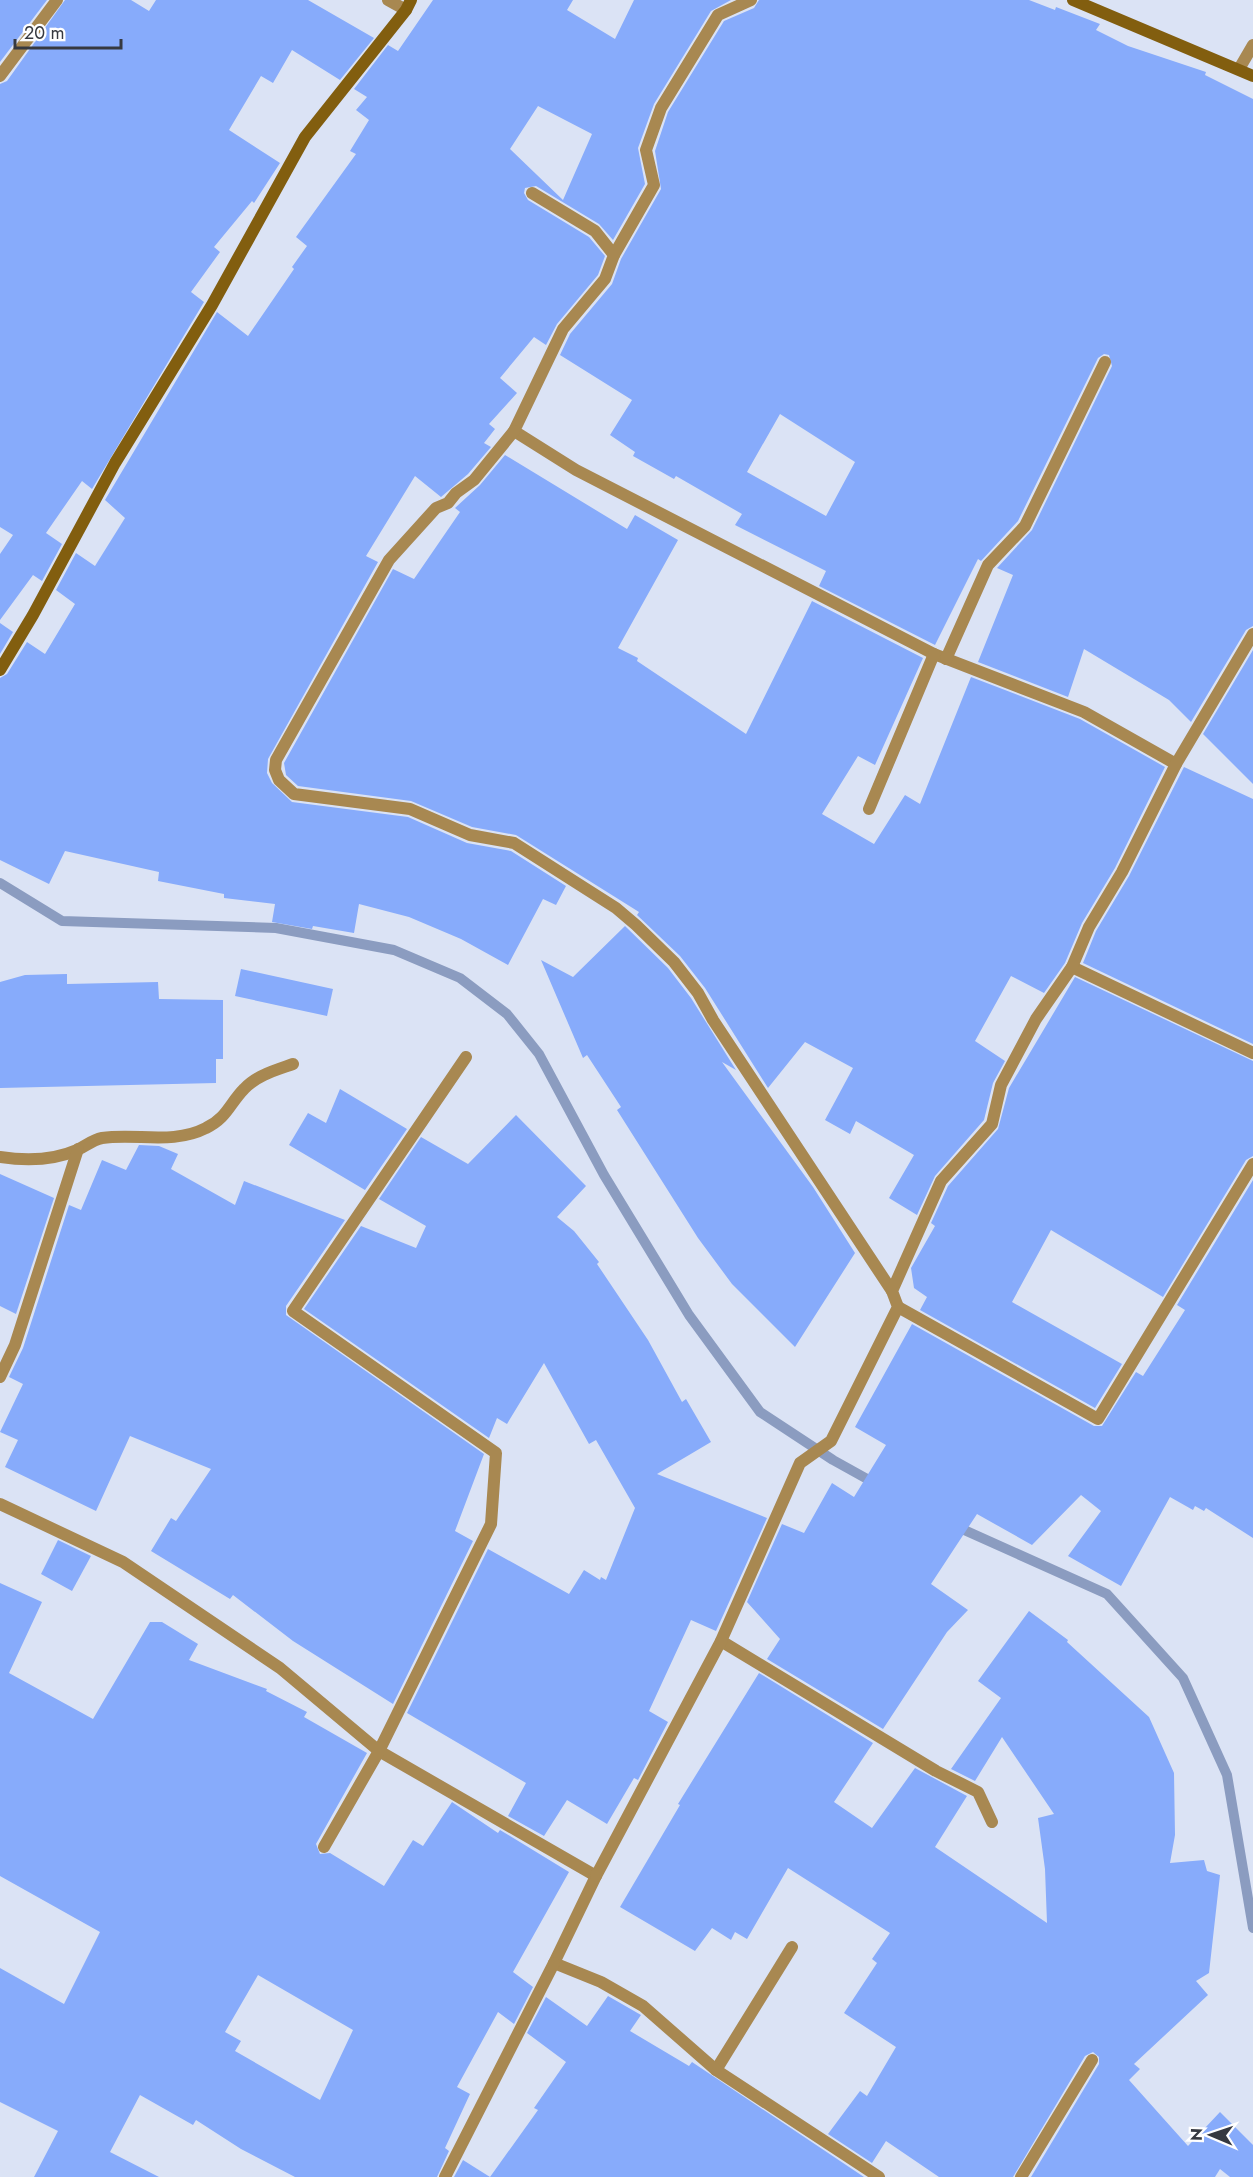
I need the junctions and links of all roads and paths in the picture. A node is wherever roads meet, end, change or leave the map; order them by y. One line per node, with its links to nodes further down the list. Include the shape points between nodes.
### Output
1 (57, 0): 8 (street)
2 (388, 0): 5 (street)
3 (751, 0): 11 (street, via 718,15 661,108 646,150 654,185)
4 (1073, 0): 7 (street)
5 (409, 5): 18 (street, via 304,137 212,305 115,463)
6 (1253, 45): 7 (street)
7 (1239, 69): 9 (street)
8 (0, 76)
9 (1253, 76)
10 (532, 193): 11 (street, via 595,231)
11 (614, 255): 13 (street, via 605,279 563,329)
12 (1105, 362): 17 (street, via 1025,526 988,566)
13 (514, 431): 17 (street, via 576,470); 28 (street, via 474,480 436,508 389,560 276,760 279,780 294,794 410,810 470,835 514,843 616,908 674,962 698,993)
14 (1253, 634): 16 (street)
15 (1253, 645): 16 (street)
16 (1241, 656): 19 (street)
17 (940, 657): 19 (street, via 1084,712); 20 (street)
18 (0, 670)
19 (1176, 764): 21 (street, via 1122,872 1089,927)
20 (869, 809)
21 (1072, 967): 22 (street); 28 (street, via 1036,1019 1001,1085 992,1124 941,1181)
22 (1253, 1053)
23 (466, 1057): 33 (street, via 293,1311 496,1452 492,1524)
24 (293, 1064): 25 (street, via 265,1074 244,1089 229,1112 191,1135 101,1138)
25 (78, 1149): 26 (street, via 40,1159); 30 (street, via 15,1346)
26 (0, 1157)
27 (1253, 1164): 29 (street, via 1098,1419)
28 (892, 1291): 29 (street)
29 (898, 1307): 32 (street, via 831,1441 800,1463)
30 (0, 1377)
31 (0, 1504): 33 (street, via 123,1562 280,1668)
32 (721, 1641): 34 (street, via 936,1771 978,1792); 36 (street)
33 (379, 1751): 35 (street); 36 (street)
34 (992, 1822)
35 (324, 1847)
36 (596, 1876): 38 (street)
37 (792, 1947): 40 (street)
38 (554, 1963): 40 (street, via 601,1982 643,2006); 41 (street)
39 (1092, 2061): 43 (street)
40 (716, 2070): 42 (street)
41 (445, 2177)
42 (879, 2177)
43 (1021, 2177)

